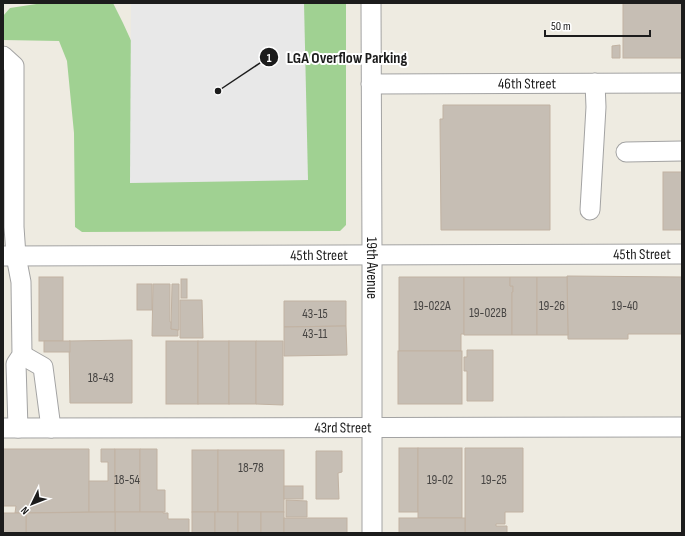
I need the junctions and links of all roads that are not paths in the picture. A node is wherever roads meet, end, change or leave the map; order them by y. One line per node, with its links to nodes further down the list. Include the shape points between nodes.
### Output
1 (371, 3): 5 (street, 19th Avenue)
2 (3, 56): 11 (street, via 14,66)
3 (595, 83): 4 (street, 46th Street); 5 (street, 46th Street); 8 (street)
4 (682, 83)
5 (371, 84): 9 (street, 19th Avenue)
6 (682, 151): 7 (street)
7 (626, 152)
8 (590, 210)
9 (372, 254): 10 (street, 45th Street); 11 (street, 45th Street); 16 (street, 19th Avenue)
10 (682, 254)
11 (9, 256): 12 (street, via 21,282)
12 (22, 355): 14 (street, via 16,364); 15 (street, via 43,367)
13 (682, 427): 16 (street, 43rd Street)
14 (10, 428): 15 (street, 43rd Street)
15 (51, 428): 16 (street, 43rd Street)
16 (372, 428): 17 (street, 19th Avenue)
17 (372, 533)

